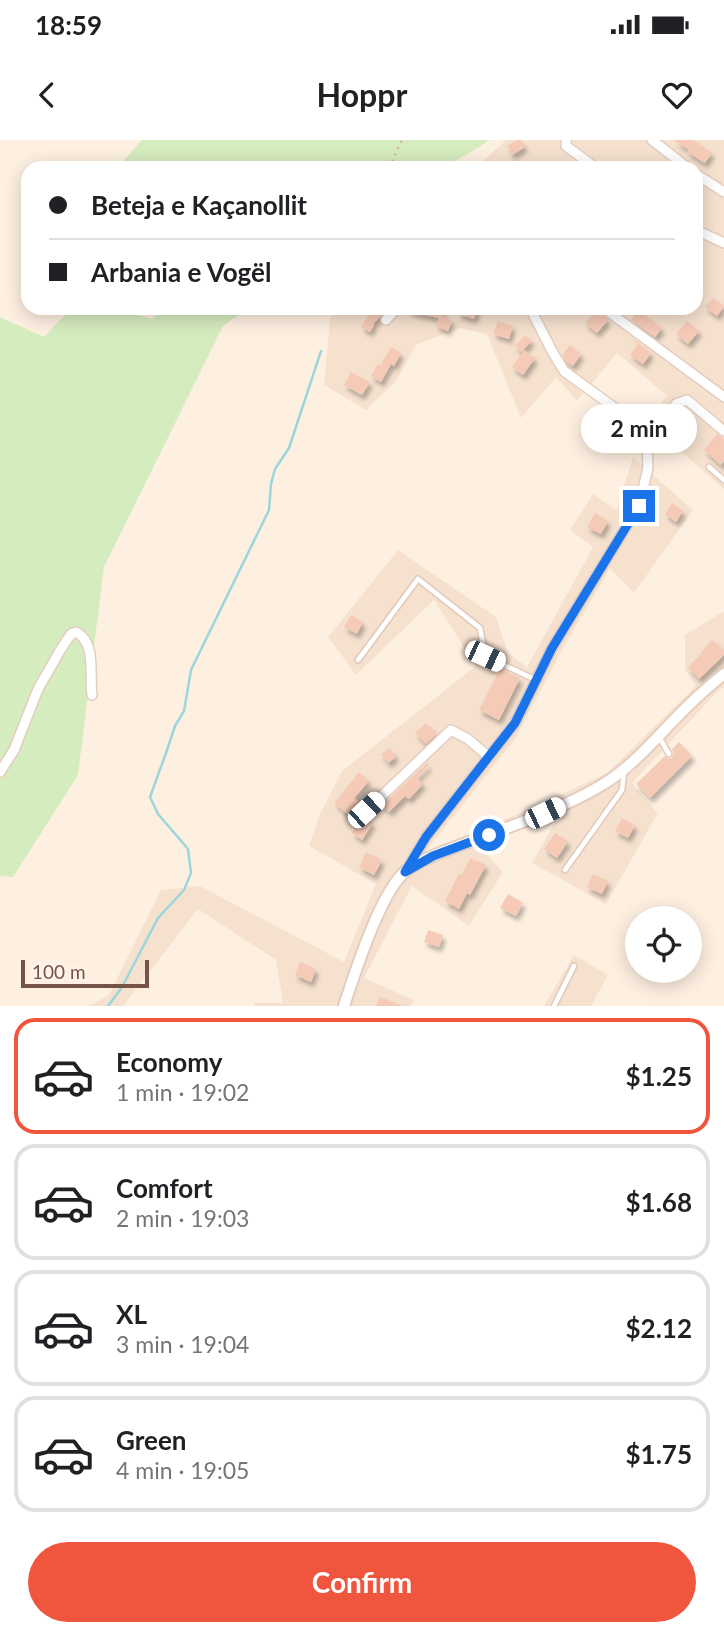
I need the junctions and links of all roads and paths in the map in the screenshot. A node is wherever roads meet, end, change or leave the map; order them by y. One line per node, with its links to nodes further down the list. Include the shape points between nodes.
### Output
1 (402, 140): 4 (path)
2 (566, 140): 5 (street, via 566,146)
3 (652, 140): 6 (street)
4 (392, 161)
5 (585, 161)
6 (679, 161)
7 (703, 178): 8 (street)
8 (724, 192)
9 (703, 233): 10 (street)
10 (724, 243)
11 (391, 315): 14 (street)
12 (534, 315): 17 (street, via 564,371 623,414)
13 (613, 315): 15 (street)
14 (386, 320)
15 (724, 397)
16 (724, 431): 17 (street, via 687,400 676,404)
17 (647, 443): 22 (street, via 649,468 639,506)
18 (709, 467): 19 (lane)
19 (724, 480)
20 (358, 660): 22 (lane, via 418,579 480,628 485,656)
21 (724, 674): 24 (street)
22 (537, 680): 26 (street, via 515,723)
23 (92, 695): 28 (street, via 90,648 76,632 38,689 14,750)
24 (658, 736): 25 (lane); 27 (street)
25 (669, 754)
26 (489, 757): 29 (street, via 451,730); 31 (street, via 426,837)
27 (624, 770): 30 (lane, via 622,790); 31 (street, via 545,813 433,856)
28 (0, 772)
29 (366, 810)
30 (565, 870)
31 (405, 872): 33 (street, via 379,913)
32 (575, 966): 34 (lane)
33 (344, 1006)
34 (554, 1006)

